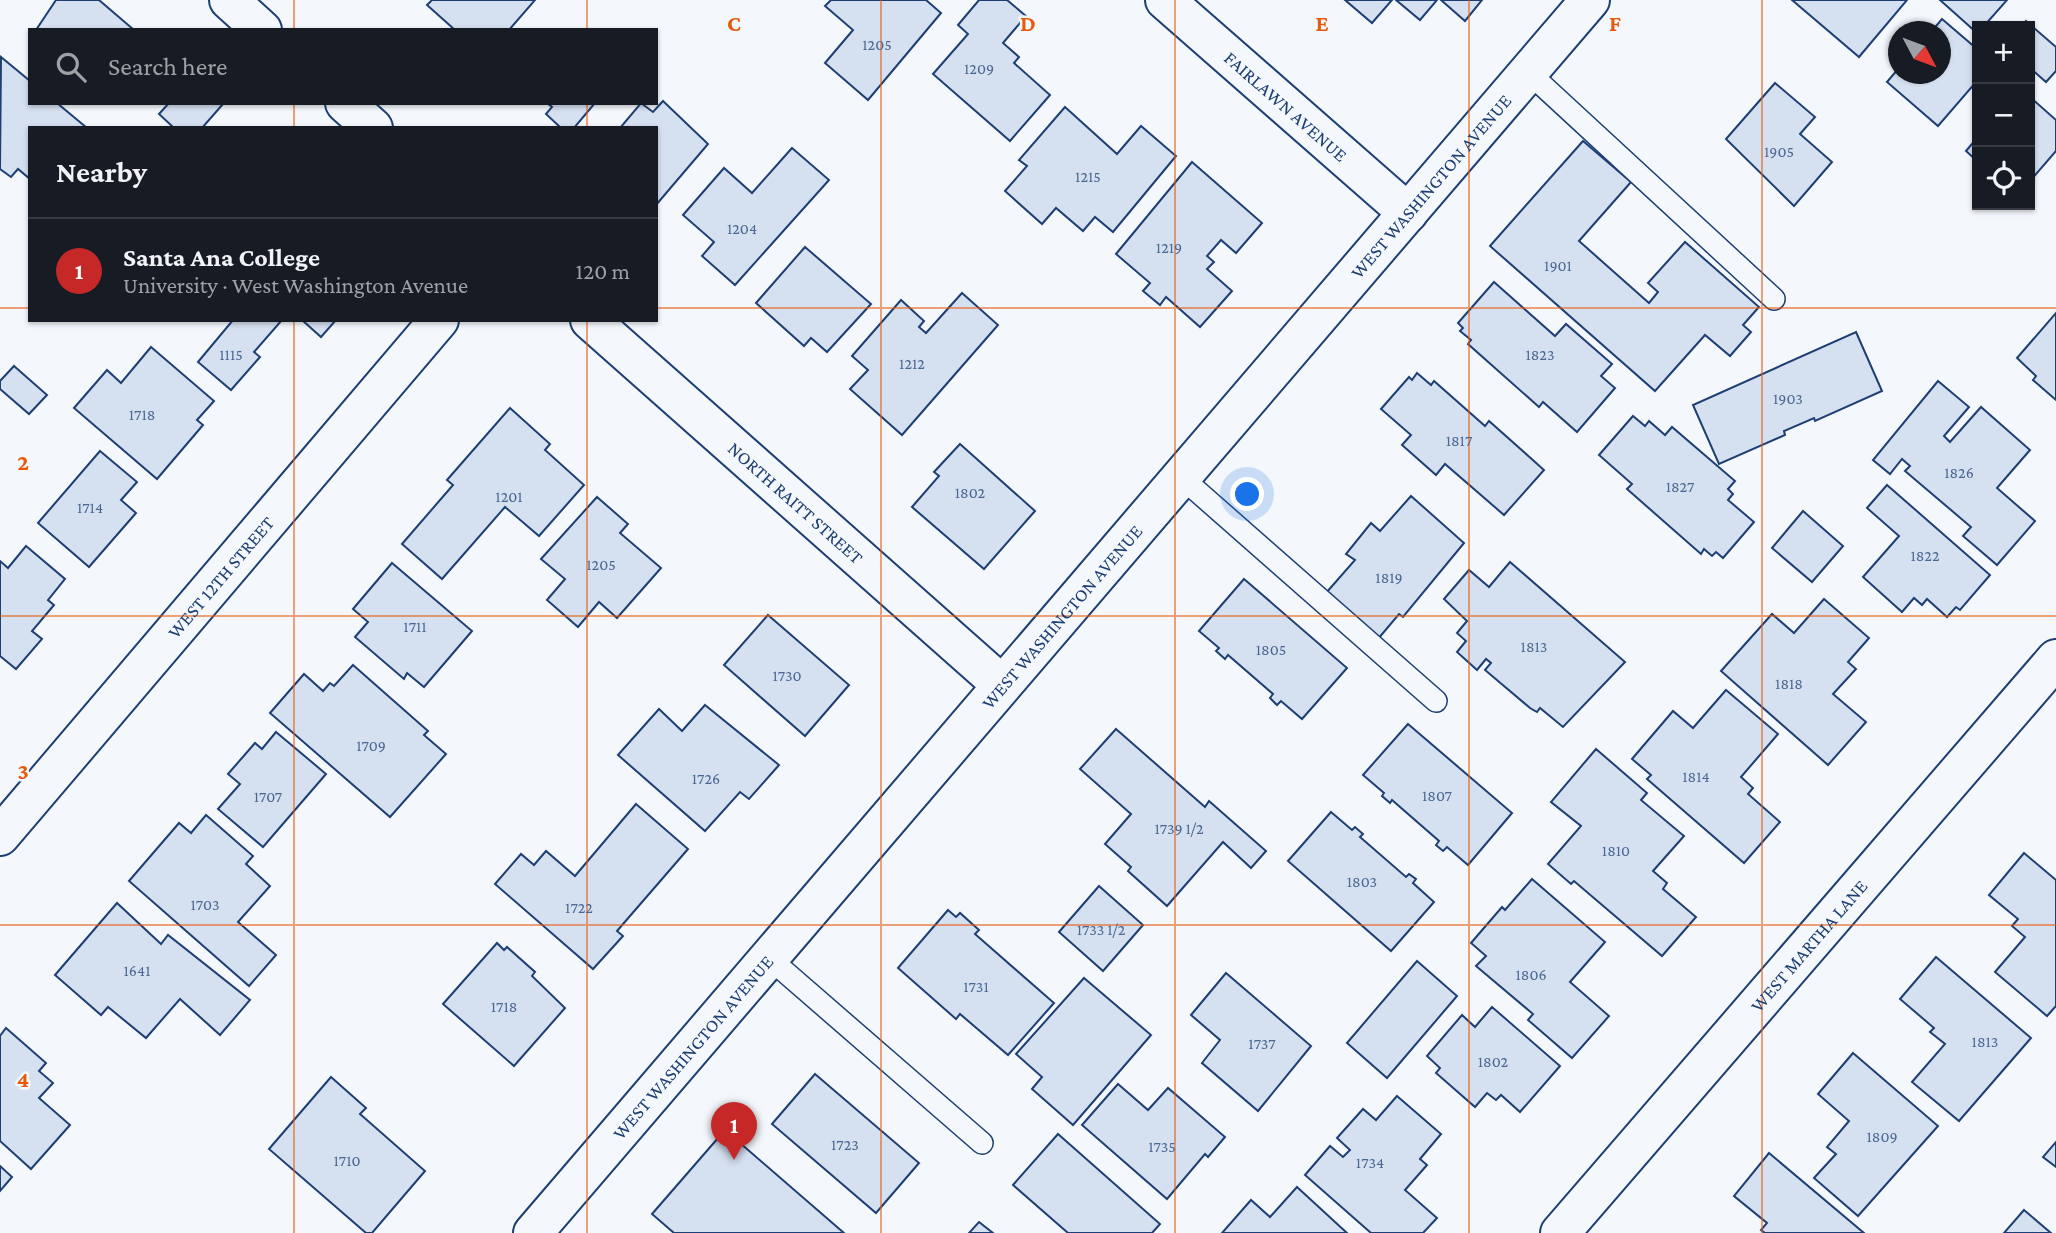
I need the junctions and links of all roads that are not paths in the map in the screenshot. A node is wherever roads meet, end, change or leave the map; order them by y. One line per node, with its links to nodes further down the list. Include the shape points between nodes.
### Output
1 (229, 0): 4 (street)
2 (1165, 0): 8 (street, FAIRLAWN AVENUE)
3 (1590, 0): 5 (street, WEST WASHINGTON AVENUE)
4 (260, 28)
5 (1528, 72): 8 (street, WEST WASHINGTON AVENUE); 9 (lane)
6 (347, 105): 7 (street)
7 (371, 126)
8 (1408, 213): 12 (street, WEST WASHINGTON AVENUE)
9 (1774, 299)
10 (437, 322): 16 (street, WEST 12TH STREET)
11 (592, 322): 14 (street, NORTH RAITT STREET)
12 (1181, 477): 14 (street, WEST WASHINGTON AVENUE); 15 (lane)
13 (2056, 659): 20 (street, WEST MARTHA LANE)
14 (1002, 685): 17 (street, WEST WASHINGTON AVENUE)
15 (1436, 701)
16 (0, 836)
17 (769, 958): 18 (lane); 19 (street, WEST WASHINGTON AVENUE)
18 (982, 1143)
19 (533, 1233)
20 (1560, 1233)

